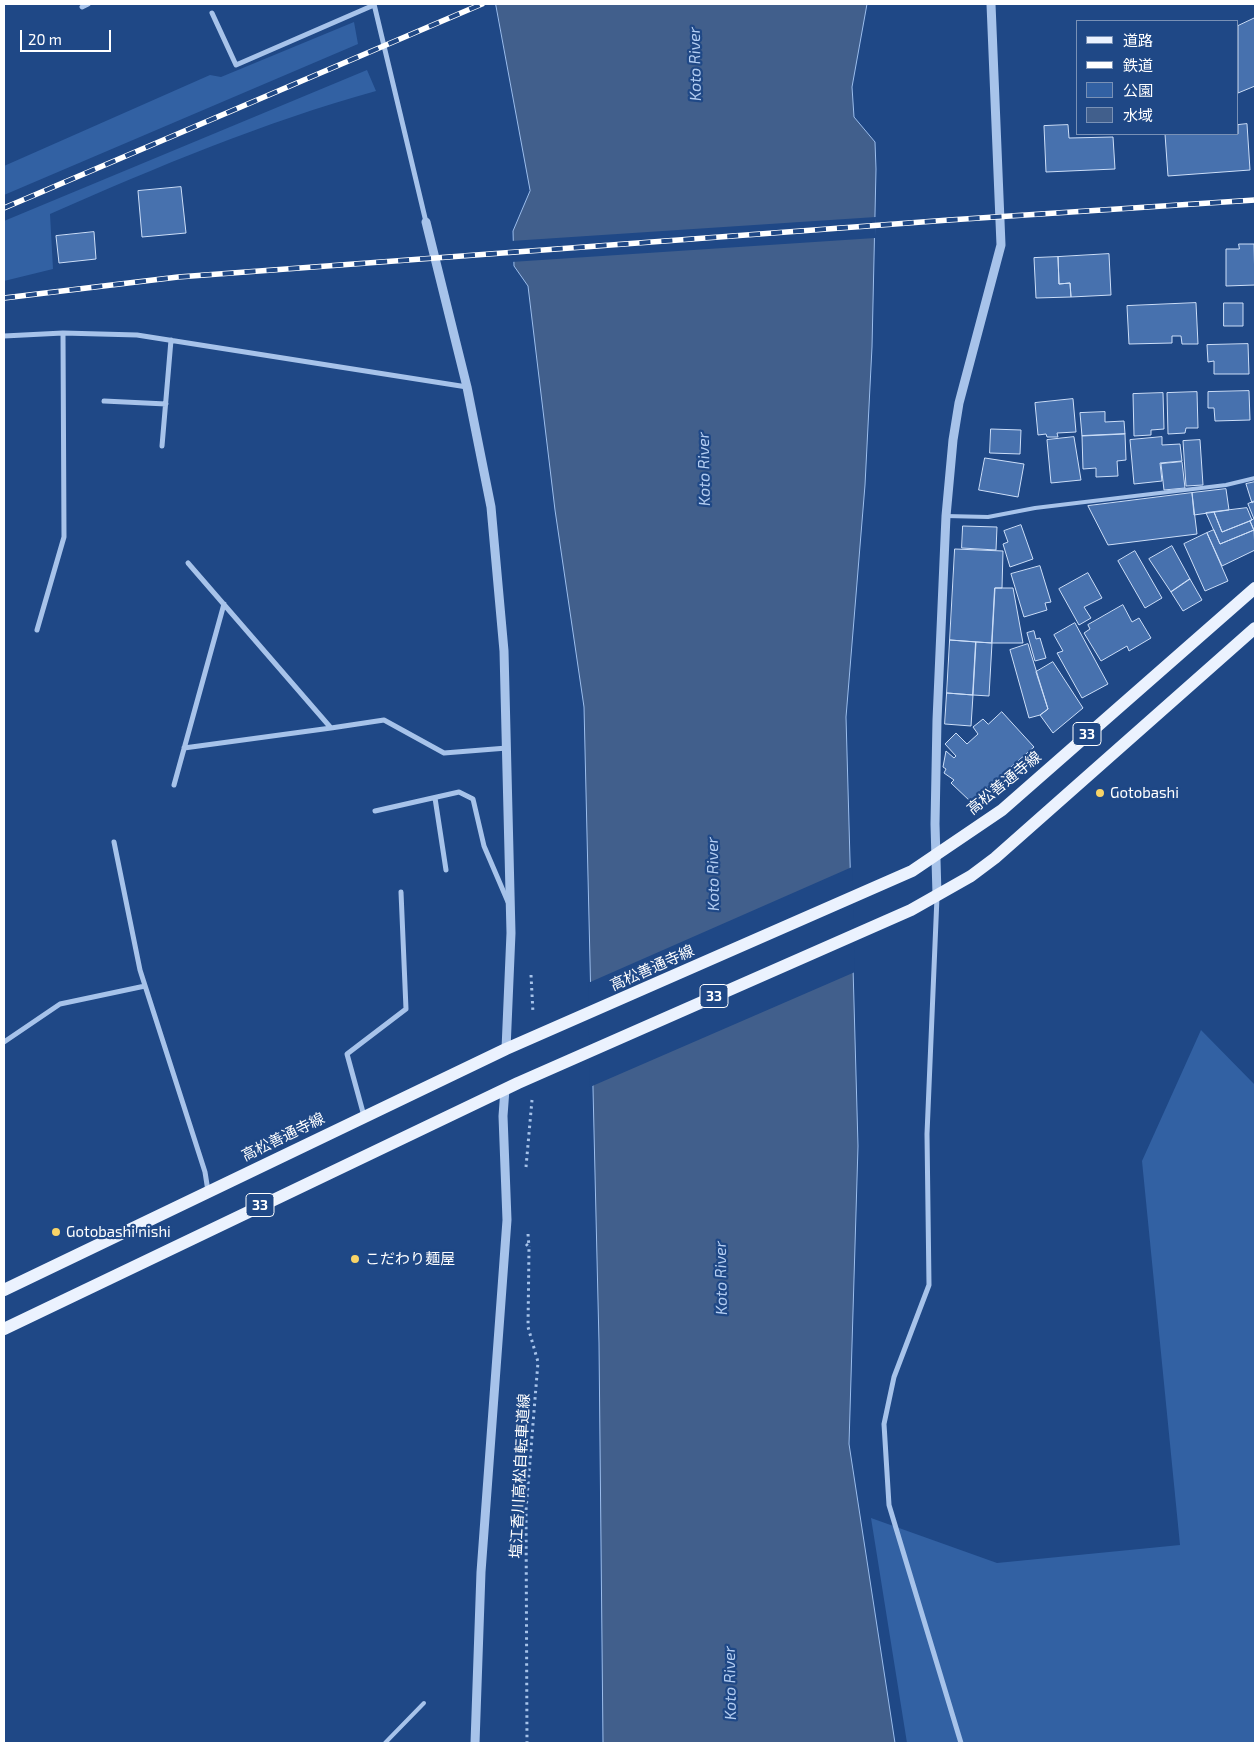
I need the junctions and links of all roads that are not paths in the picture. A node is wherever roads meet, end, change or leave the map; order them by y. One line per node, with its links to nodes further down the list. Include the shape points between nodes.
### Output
1 (88, 4): 4 (street)
2 (374, 4): 5 (street, via 236,65); 6 (street)
3 (991, 4): 15 (street, via 1001,245 959,403)
4 (82, 7)
5 (212, 13)
6 (426, 222): 10 (street)
7 (63, 333): 8 (street); 9 (street, via 137,335); 20 (street, via 64,537)
8 (4, 336)
9 (172, 340): 10 (street); 12 (street)
10 (467, 386): 23 (street, via 491,507 504,651)
11 (104, 401): 12 (street)
12 (166, 404): 13 (street)
13 (162, 446)
14 (1255, 478): 15 (lane, via 1226,485 1045,506 988,517)
15 (946, 516): 28 (street)
16 (188, 563): 18 (street)
17 (1255, 588): 28 (main road, 高松善通寺線 / 33, via 1002,810)
18 (224, 604): 21 (street); 22 (street)
19 (1255, 628): 31 (main road, 33, via 995,858)
20 (37, 630)
21 (332, 728): 22 (street); 23 (street, via 384,720 444,754)
22 (184, 748): 24 (street)
23 (506, 748): 32 (street)
24 (174, 785)
25 (435, 798): 26 (street); 29 (street); 32 (street, via 459,792 473,799 484,846)
26 (375, 811)
27 (114, 842): 33 (street)
28 (936, 855): 31 (street); 35 (main road, 高松善通寺線 / 33, via 912,871)
29 (446, 870)
30 (401, 892): 37 (street, via 406,1009 347,1054)
31 (937, 895): 36 (main road, 33, via 911,910); 44 (street, via 927,1134 929,1285 894,1377 884,1424 889,1505)
32 (510, 908): 35 (street)
33 (145, 986): 34 (street, via 60,1004); 38 (street, via 205,1172)
34 (4, 1042)
35 (506, 1049): 37 (main road, 高松善通寺線 / 33)
36 (505, 1089): 40 (main road, 33); 43 (street, via 507,1220 481,1572)
37 (364, 1116): 38 (main road, 高松善通寺線 / 33)
38 (208, 1191): 39 (main road, 高松善通寺線 / 33)
39 (4, 1290)
40 (4, 1329)
41 (424, 1703): 42 (lane)
42 (385, 1743)
43 (475, 1743)
44 (962, 1743)

